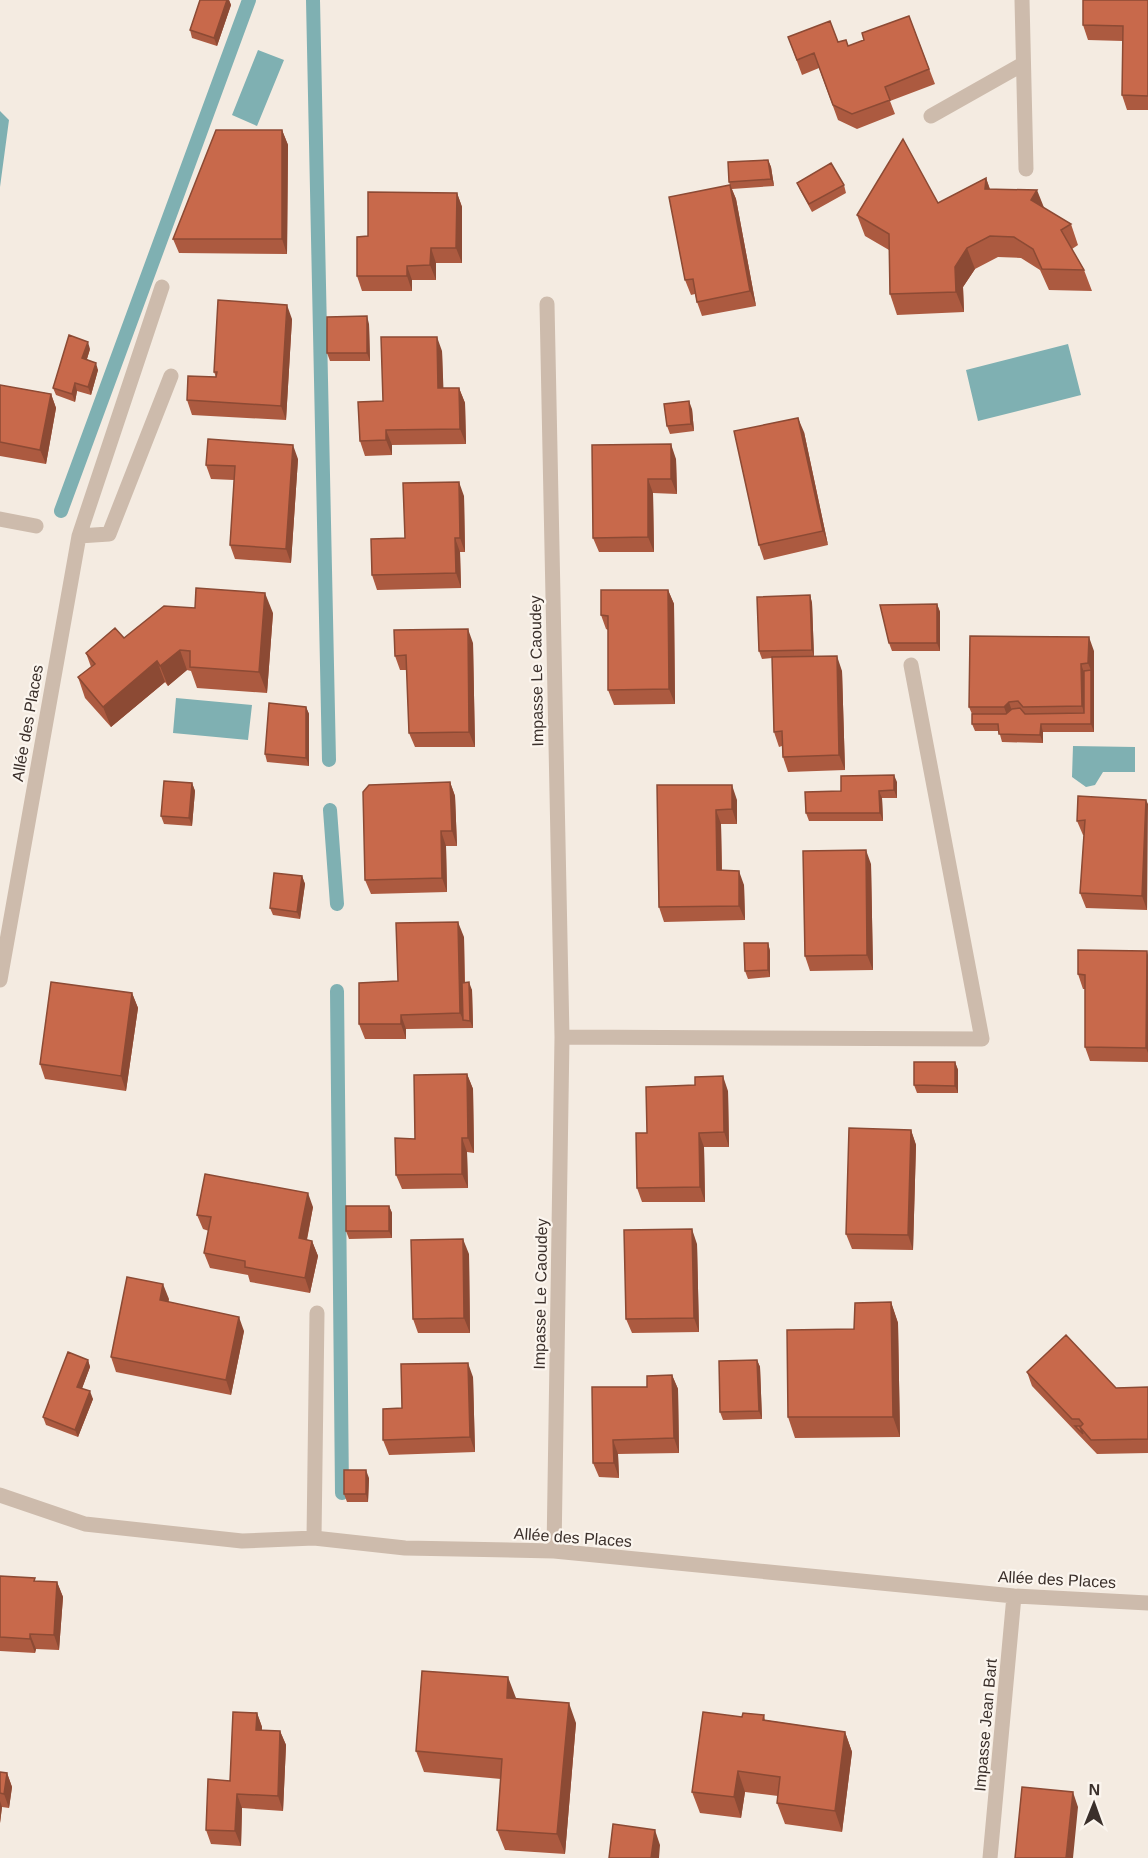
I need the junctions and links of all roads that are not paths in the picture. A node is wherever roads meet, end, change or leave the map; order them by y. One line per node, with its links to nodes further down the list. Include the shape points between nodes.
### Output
1 (1022, 0): 2 (street)
2 (1023, 64): 3 (street); 4 (street)
3 (931, 116)
4 (1026, 169)
5 (162, 287): 10 (street, Allée des Places)
6 (547, 304): 13 (street, Impasse Le Caoudey)
7 (171, 376): 10 (street, via 109,534)
8 (0, 519): 9 (street)
9 (36, 526)
10 (79, 536): 12 (street, Allée des Places)
11 (911, 665): 13 (street, via 982,1039)
12 (0, 980)
13 (562, 1038): 17 (street, Impasse Le Caoudey)
14 (317, 1313): 16 (street)
15 (0, 1495): 16 (street, Allée des Places, via 86,1524 242,1541)
16 (314, 1538): 17 (street, Allée des Places, via 405,1548)
17 (554, 1551): 18 (street, Allée des Places)
18 (1014, 1596): 19 (street, Allée des Places); 20 (street, Impasse Jean Bart)
19 (1148, 1603)
20 (990, 1858)

